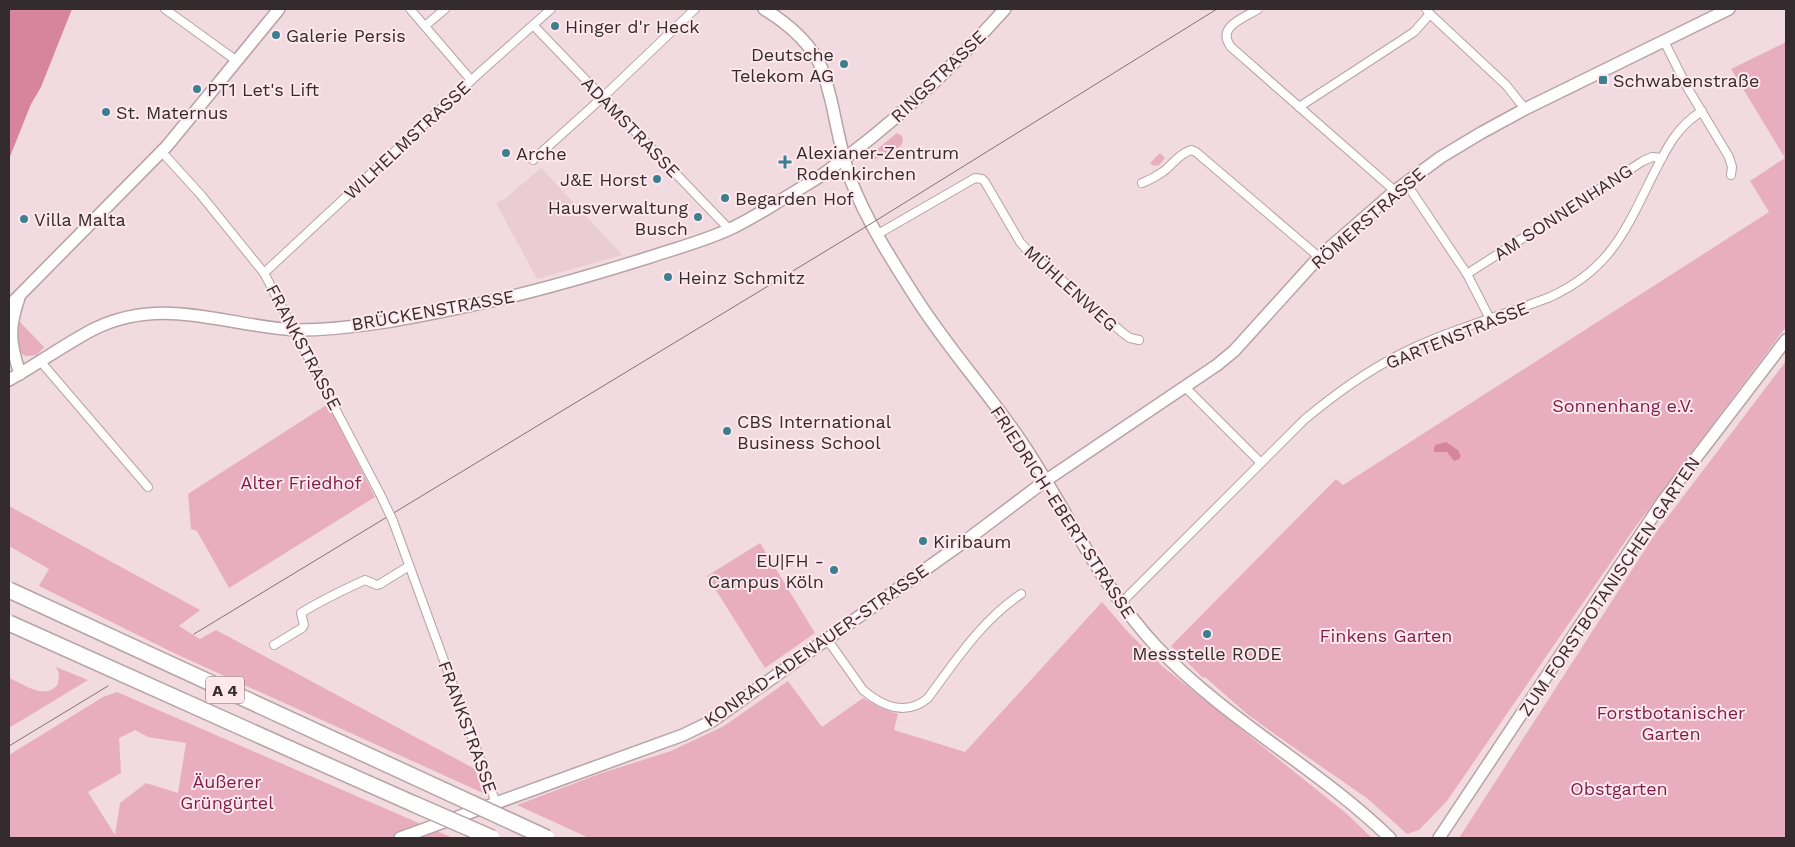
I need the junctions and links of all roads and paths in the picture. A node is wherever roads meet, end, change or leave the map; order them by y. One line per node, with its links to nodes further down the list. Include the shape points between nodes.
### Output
1 (165, 9): 15 (street)
2 (280, 9): 15 (street)
3 (410, 9): 13 (street)
4 (445, 9): 13 (street)
5 (551, 9): 12 (street, WILHELMSTRASSE)
6 (695, 9): 17 (street)
7 (764, 9): 23 (street, FRIEDRICH-EBERT-STRASSE, via 793,31 820,65)
8 (1005, 9): 23 (street, RINGSTRASSE, via 925,91)
9 (1258, 9): 18 (street, via 1229,27 1226,40)
10 (1726, 10): 14 (street, RÖMERSTRASSE)
11 (1428, 12): 18 (street, via 1414,32); 19 (street, via 1506,85)
12 (533, 25): 16 (street, WILHELMSTRASSE); 17 (street, ADAMSTRASSE)
13 (425, 26): 16 (street)
14 (1664, 41): 19 (street, RÖMERSTRASSE); 20 (street)
15 (238, 61): 21 (street)
16 (471, 80): 32 (street, WILHELMSTRASSE)
17 (603, 98): 24 (street); 29 (street, ADAMSTRASSE)
18 (1299, 108): 28 (street)
19 (1525, 109): 26 (street, RÖMERSTRASSE, via 1481,132)
20 (1702, 112): 22 (street, GARTENSTRASSE, via 1679,130); 25 (street, via 1729,157)
21 (161, 152): 32 (street, FRANKSTRASSE, via 201,195); 34 (street)
22 (1662, 158): 33 (street, AM SONNENHANG, via 1652,157 1643,161); 36 (street, GARTENSTRASSE, via 1628,227 1593,271 1568,289)
23 (844, 159): 29 (street, BRÜCKENSTRASSE); 30 (street, FRIEDRICH-EBERT-STRASSE)
24 (534, 160)
25 (1731, 175)
26 (1406, 182): 28 (street, RÖMERSTRASSE); 33 (street)
27 (1142, 183): 31 (street, via 1166,169 1178,156 1191,150 1196,152)
28 (1395, 191): 31 (street, RÖMERSTRASSE)
29 (729, 229): 37 (street, BRÜCKENSTRASSE, via 598,274 526,294 394,320)
30 (878, 234): 38 (street, MÜHLENWEG, via 978,178 985,182 1028,251 1123,333); 45 (street, FRIEDRICH-EBERT-STRASSE, via 927,316 1021,442)
31 (1319, 258): 43 (street, RÖMERSTRASSE, via 1234,351)
32 (264, 273): 37 (street, FRANKSTRASSE)
33 (1467, 274): 36 (street)
34 (21, 292): 35 (street); 41 (street, via 11,327 12,350)
35 (9, 306)
36 (1490, 319): 44 (street, GARTENSTRASSE, via 1397,356 1360,378 1305,419)
37 (296, 330): 40 (street, BRÜCKENSTRASSE, via 189,314 141,314 94,329); 47 (street, FRANKSTRASSE, bridge, via 393,521)
38 (1139, 340)
39 (1786, 340): 59 (street, ZUM FORSTBOTANISCHEN GARTEN, via 1663,501)
40 (41, 362): 41 (street, BRÜCKENSTRASSE); 46 (street)
41 (20, 374): 42 (street, BRÜCKENSTRASSE)
42 (9, 380)
43 (1185, 387): 44 (street); 45 (street, RÖMERSTRASSE)
44 (1261, 463): 50 (street, GARTENSTRASSE)
45 (1045, 480): 50 (street, FRIEDRICH-EBERT-STRASSE); 52 (street, KONRAD-ADENAUER-STRASSE)
46 (148, 487)
47 (409, 566): 53 (street, via 380,584 365,580 326,598 301,613 302,628); 54 (street, FRANKSTRASSE)
48 (9, 590): 57 (highway, A 4, bridge)
49 (1021, 594): 52 (street, via 987,621 928,698 912,708 891,706 871,697)
50 (1120, 604): 58 (street, FRIEDRICH-EBERT-STRASSE, via 1157,648 1197,684)
51 (9, 623): 56 (highway, A 4, bridge)
52 (828, 639): 54 (street, KONRAD-ADENAUER-STRASSE, via 696,729)
53 (274, 645)
54 (496, 803): 55 (street, KONRAD-ADENAUER-STRASSE)
55 (400, 838)
56 (492, 838)
57 (547, 838)
58 (1390, 838)
59 (1439, 838)

